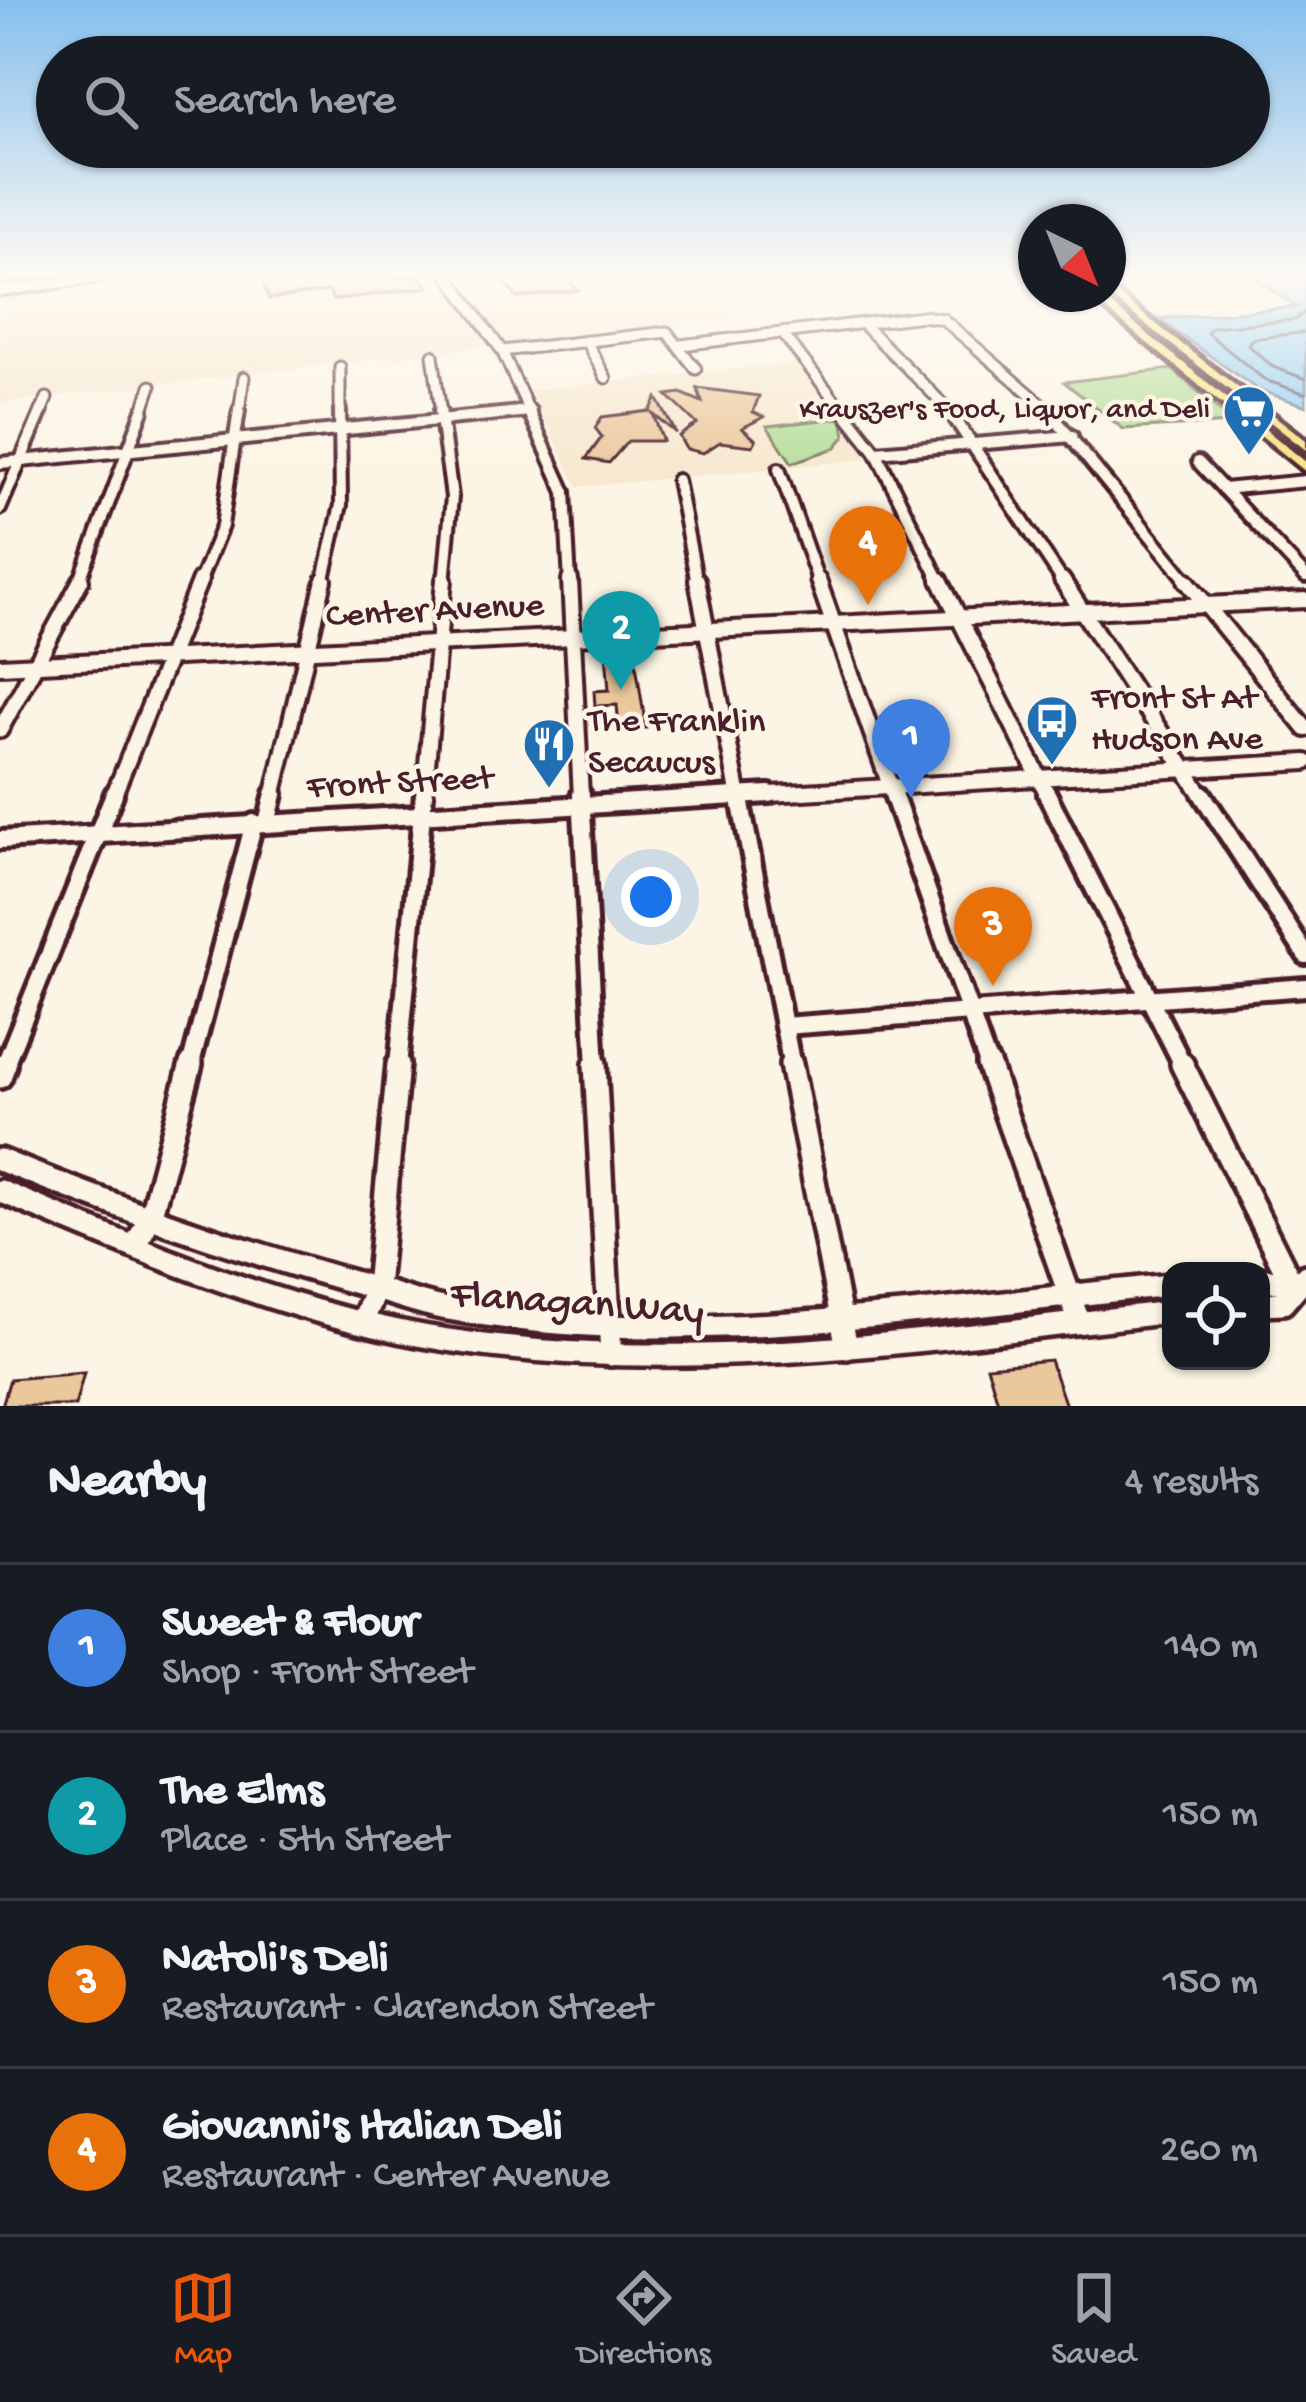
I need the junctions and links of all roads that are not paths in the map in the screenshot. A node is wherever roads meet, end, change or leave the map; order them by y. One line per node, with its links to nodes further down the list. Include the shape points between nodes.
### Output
1 (496, 343): 12 (street)
2 (572, 343): 12 (street)
3 (587, 343): 17 (street)
4 (678, 343): 11 (street)
5 (701, 343): 11 (street)
6 (790, 343): 28 (street)
7 (882, 343): 25 (street)
8 (969, 343): 23 (street)
9 (1151, 343): 32 (main road)
10 (1175, 343): 26 (main road)
11 (681, 345): 15 (street)
12 (502, 351): 20 (street)
13 (433, 356): 21 (street)
14 (340, 367): 22 (street)
15 (696, 369)
16 (244, 377): 24 (street)
17 (607, 379)
18 (151, 386): 27 (street)
19 (47, 398): 29 (street)
20 (530, 411): 21 (street); 45 (street, via 565,492)
21 (442, 421): 22 (street); 46 (street, via 452,497)
22 (340, 430): 24 (street); 47 (street, via 340,505)
23 (1072, 436): 25 (street); 40 (street)
24 (235, 441): 27 (street); 48 (street, via 222,526)
25 (974, 443): 28 (street); 41 (street)
26 (1306, 446)
27 (129, 451): 29 (street); 49 (street, via 91,561)
28 (876, 452): 42 (street)
29 (21, 461): 31 (street); 37 (street)
30 (1198, 462): 36 (street)
31 (0, 464)
32 (1306, 468)
33 (779, 469): 43 (street)
34 (677, 480): 44 (street)
35 (1306, 482): 36 (street)
36 (1223, 489): 38 (street)
37 (0, 509)
38 (1306, 577)
39 (1306, 600): 40 (street, Center Avenue)
40 (1207, 604): 41 (street, Center Avenue); 51 (street)
41 (1083, 611): 42 (street, Center Avenue); 54 (street)
42 (955, 615): 43 (street, Center Avenue); 55 (street)
43 (829, 622): 44 (street, Center Avenue); 56 (street)
44 (702, 628): 45 (street, Center Avenue); 57 (street)
45 (572, 635): 46 (street, Center Avenue); 58 (street)
46 (442, 644): 47 (street, Center Avenue); 59 (street)
47 (308, 650): 48 (street, Center Avenue); 60 (street)
48 (170, 658): 49 (street, Center Avenue); 61 (street)
49 (36, 664): 50 (street, Center Avenue); 52 (street)
50 (0, 666)
51 (1306, 729)
52 (0, 730)
53 (1306, 762): 54 (street, Front Street)
54 (1186, 770): 55 (street, Front Street); 63 (street)
55 (1038, 777): 56 (street, Front Street); 65 (street)
56 (887, 785): 57 (street, Front Street); 66 (street)
57 (734, 794): 58 (street, Front Street); 67 (street)
58 (580, 804): 59 (street, Front Street); 87 (street)
59 (426, 813): 60 (street, Front Street); 77 (street)
60 (261, 823): 61 (street, Front Street); 73 (street)
61 (102, 832): 62 (street, Front Street); 68 (street)
62 (0, 840)
63 (1306, 955)
64 (1306, 987): 65 (street)
65 (1151, 999): 66 (street); 75 (street)
66 (967, 1010): 67 (street); 78 (street)
67 (784, 1026): 82 (street)
68 (0, 1077)
69 (0, 1160): 70 (street, Flanagan Way)
70 (50, 1181): 72 (street); 73 (street, Flanagan Way)
71 (0, 1191): 72 (street, Flanagan Way)
72 (34, 1205): 74 (street, Flanagan Way)
73 (150, 1218): 74 (street); 77 (street, Flanagan Way)
74 (136, 1244): 84 (street, Flanagan Way)
75 (1299, 1281): 80 (street, via 1283,1303)
76 (1162, 1286): 78 (street, Flanagan Way)
77 (377, 1288): 83 (street, Flanagan Way); 84 (street)
78 (1069, 1294): 79 (street, Flanagan Way); 85 (street)
79 (955, 1304): 82 (street, Flanagan Way); 88 (street)
80 (1270, 1304)
81 (1162, 1313): 85 (street, Flanagan Way)
82 (844, 1314): 86 (street, Flanagan Way); 90 (street)
83 (494, 1315): 87 (street, Flanagan Way); 89 (street)
84 (363, 1320): 89 (street, Flanagan Way)
85 (1079, 1322): 88 (street, Flanagan Way)
86 (718, 1324): 87 (street, Flanagan Way); 92 (street)
87 (610, 1326): 91 (street)
88 (962, 1335): 90 (street, Flanagan Way)
89 (487, 1345): 91 (street, Flanagan Way)
90 (847, 1348): 92 (street, Flanagan Way)
91 (610, 1355): 92 (street, Flanagan Way)
92 (722, 1355)

